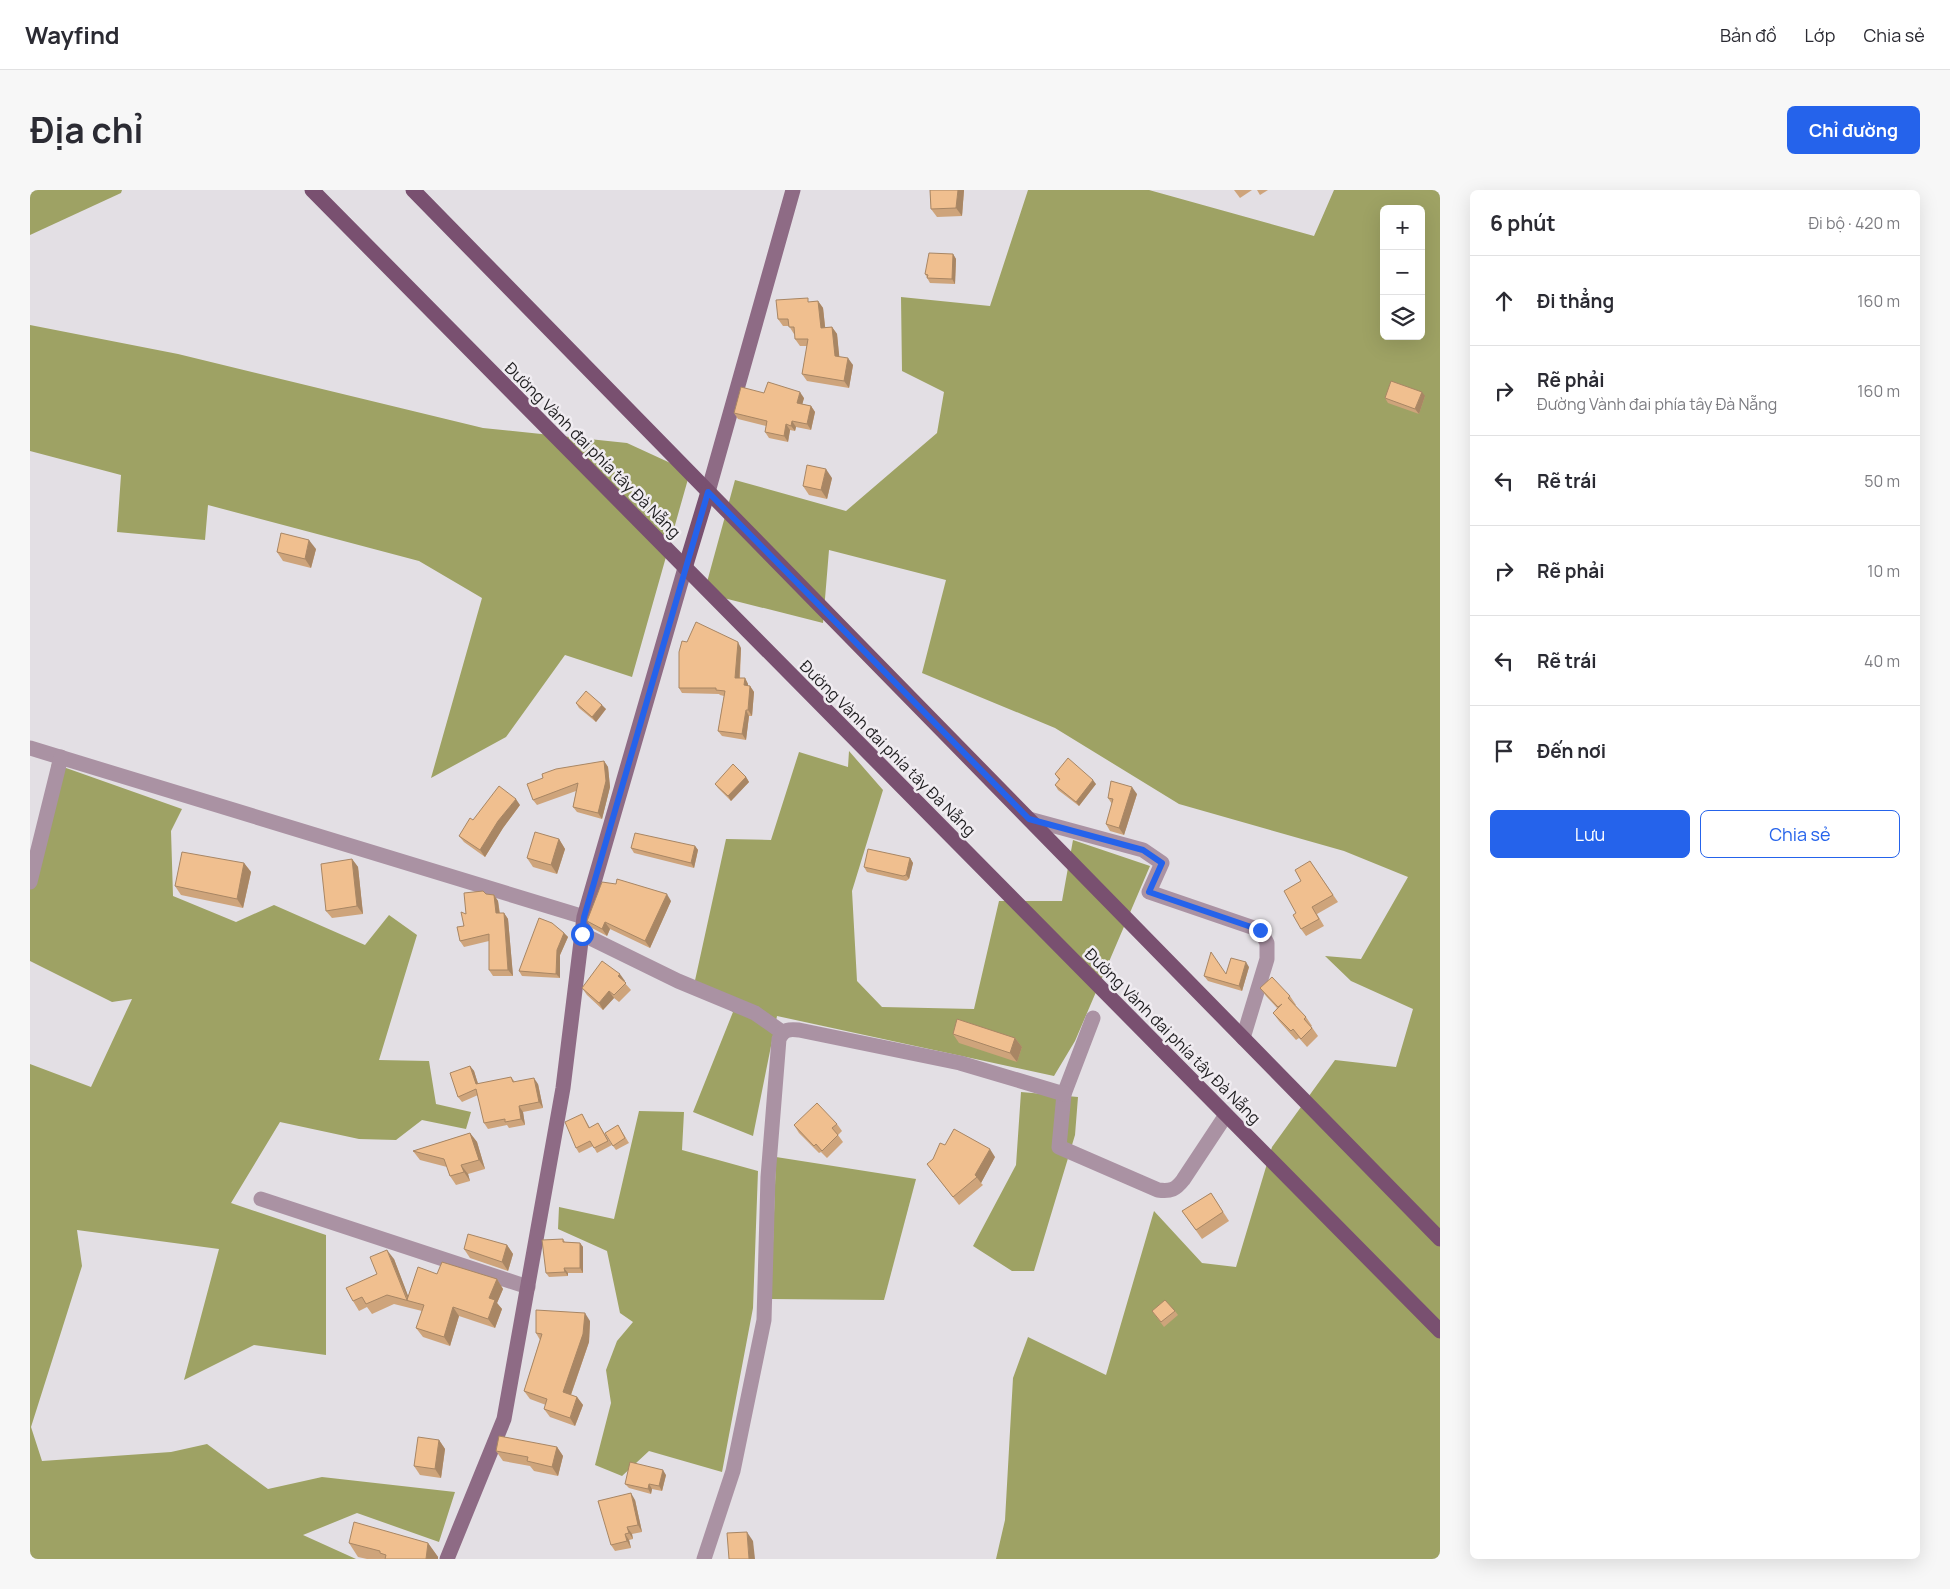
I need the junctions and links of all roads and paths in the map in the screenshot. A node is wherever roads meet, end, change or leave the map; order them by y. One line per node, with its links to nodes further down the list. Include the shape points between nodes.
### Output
1 (312, 190): 5 (main road, Đường Vành đai phía tây Đà Nẵng)
2 (412, 190): 4 (main road)
3 (793, 190): 4 (street)
4 (708, 492): 5 (main road); 8 (main road)
5 (685, 568): 10 (street); 16 (main road, Đường Vành đai phía tây Đà Nẵng)
6 (30, 748): 7 (street)
7 (62, 757): 9 (street); 10 (street)
8 (1029, 819): 14 (main road); 14 (street, via 1143,850 1162,863 1149,892 1260,930 1267,943 1266,959)
9 (30, 882)
10 (584, 917): 11 (street)
11 (582, 934): 13 (street, via 678,981 749,1010); 19 (street, via 563,1088)
12 (1093, 1018): 15 (street)
13 (782, 1032): 15 (street, via 800,1030 960,1063); 22 (street, via 768,1177 764,1320 733,1471)
14 (1243, 1038): 18 (main road)
15 (1064, 1094): 16 (street, via 1059,1148 1158,1190 1176,1189)
16 (1226, 1115): 20 (main road, Đường Vành đai phía tây Đà Nẵng)
17 (261, 1199): 19 (street)
18 (1440, 1239)
19 (528, 1287): 21 (street, via 504,1419)
20 (1440, 1332)
21 (446, 1559)
22 (704, 1559)

